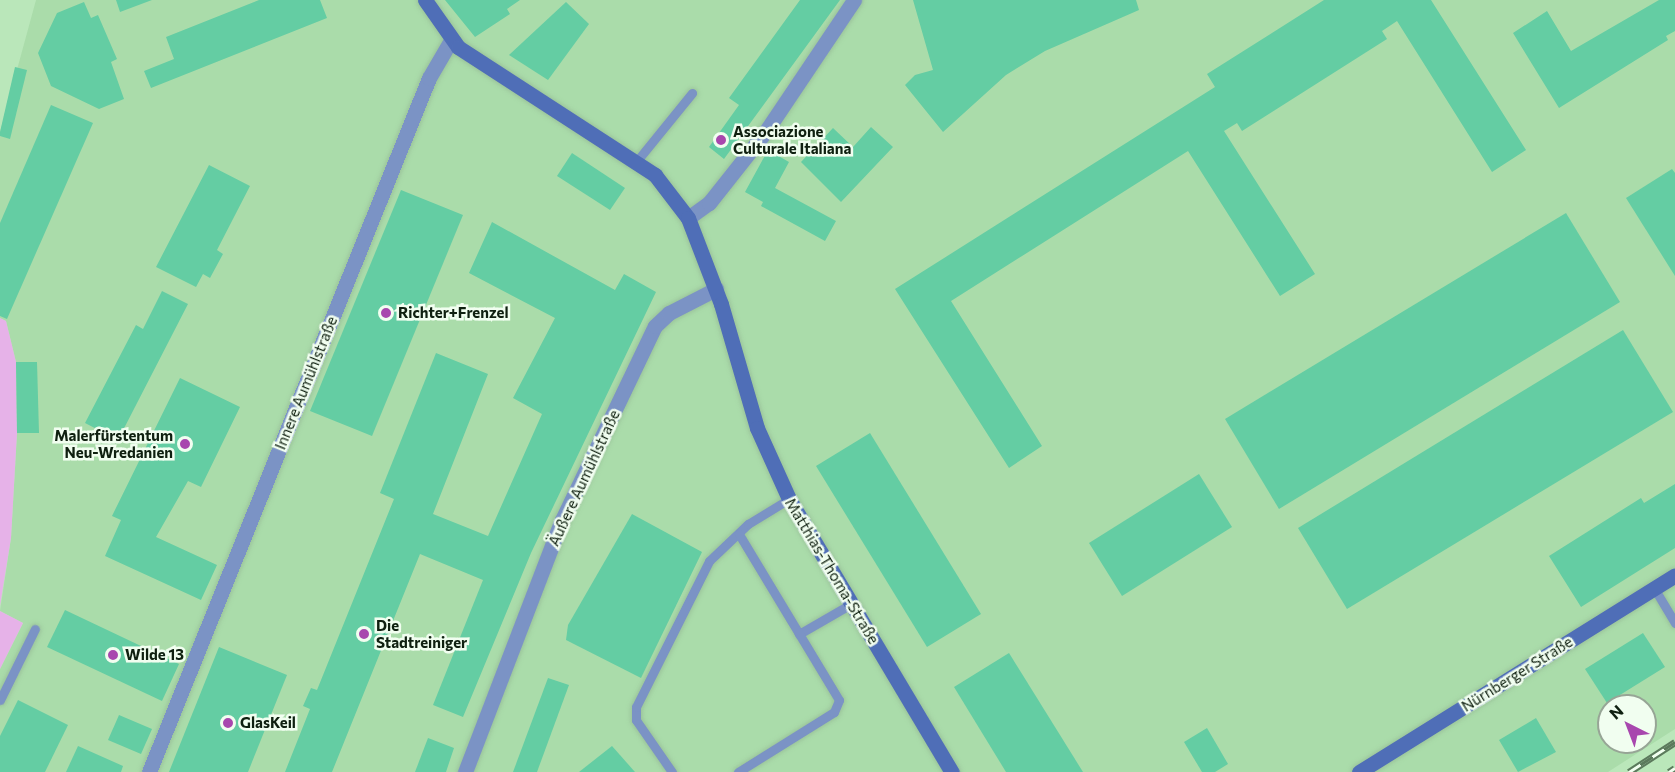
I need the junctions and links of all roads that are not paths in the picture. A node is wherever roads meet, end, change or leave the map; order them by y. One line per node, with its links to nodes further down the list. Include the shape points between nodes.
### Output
1 (425, 0): 3 (street)
2 (854, 0): 6 (street, via 766,131 709,203)
3 (451, 40): 5 (street); 17 (street, Innere Aumühlstraße, via 429,78)
4 (692, 93): 5 (lane, via 678,105)
5 (636, 162): 6 (street, via 655,176)
6 (688, 218): 7 (street)
7 (716, 289): 8 (street, Matthias-Thoma-Straße, via 757,428); 18 (street, Äußere Aumühlstraße, via 669,313 655,326 561,522)
8 (789, 499): 9 (lane, via 748,524); 12 (street, Matthias-Thoma-Straße)
9 (740, 534): 15 (lane); 19 (lane, via 709,561 636,707 636,720)
10 (1675, 575): 11 (street, Nürnberger Straße)
11 (1654, 588): 13 (lane); 22 (street, Nürnberger Straße)
12 (851, 604): 15 (lane); 21 (street, Matthias-Thoma-Straße)
13 (1675, 623)
14 (35, 629): 16 (lane)
15 (799, 634): 20 (lane, via 839,700 834,712)
16 (0, 700)
17 (149, 772)
18 (465, 772)
19 (672, 772)
20 (738, 772)
21 (952, 772)
22 (1359, 772)

